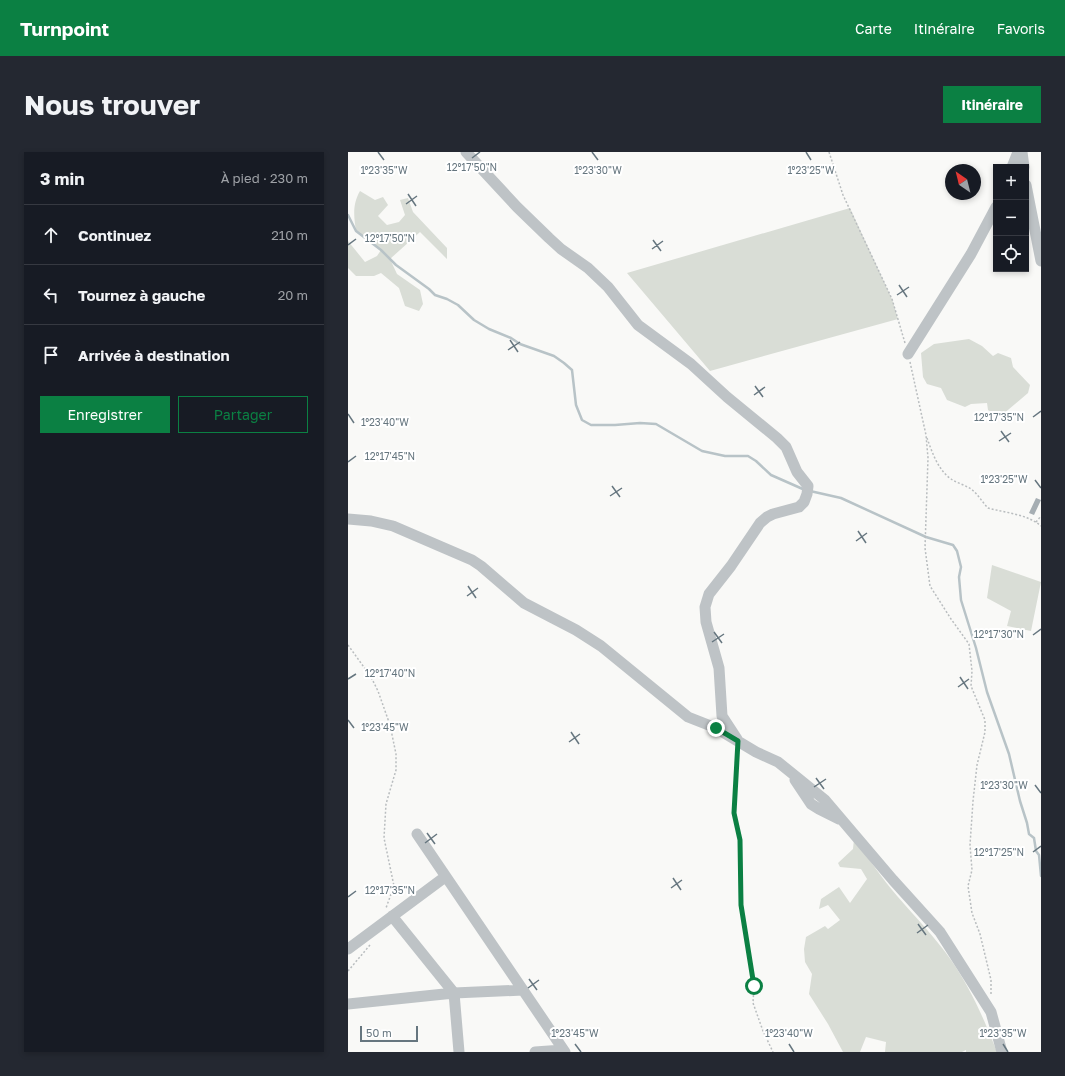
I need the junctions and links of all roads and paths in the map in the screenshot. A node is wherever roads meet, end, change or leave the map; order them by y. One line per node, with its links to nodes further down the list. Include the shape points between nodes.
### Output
1 (466, 152): 8 (street)
2 (478, 152): 8 (street)
3 (830, 152): 12 (path, via 843,195 892,299)
4 (1018, 152): 6 (street)
5 (1022, 152): 7 (street)
6 (1013, 164)
7 (1024, 164)
8 (486, 174): 19 (street, via 557,245 608,287 638,326 690,364 777,438 786,447 797,472 808,486 804,502 799,507 773,514 760,523 731,566 708,594 705,607 706,622 719,668 722,716)
9 (1029, 200): 11 (street)
10 (993, 213): 12 (street, via 971,254)
11 (1041, 261)
12 (908, 354): 13 (path)
13 (926, 435): 16 (path, via 945,473 970,489 988,508 1024,516); 28 (path, via 928,458 925,548 930,586 969,644 971,686 985,720 973,801 970,845 972,870 968,886 972,913 991,980)
14 (1041, 516): 16 (path)
15 (348, 519): 19 (street, via 393,526 472,560 524,603 601,646 688,717 716,728)
16 (1036, 522): 17 (path)
17 (1041, 526)
18 (348, 645): 22 (path, via 378,691 396,754 396,770 386,804 384,838 394,886)
19 (738, 741): 33 (path, via 734,813 740,840 741,905 754,986 753,1003); 34 (street, via 778,762 825,800 940,932 991,1012)
20 (417, 834): 21 (street)
21 (445, 877): 22 (street); 26 (street)
22 (389, 912): 24 (street); 27 (street)
23 (371, 943): 25 (path)
24 (348, 949)
25 (348, 971)
26 (523, 990): 27 (street); 30 (street)
27 (454, 994): 29 (street); 31 (street)
28 (991, 996)
29 (348, 1004)
30 (564, 1051): 32 (street)
31 (459, 1052)
32 (535, 1052)
33 (773, 1052)
34 (1002, 1052)

